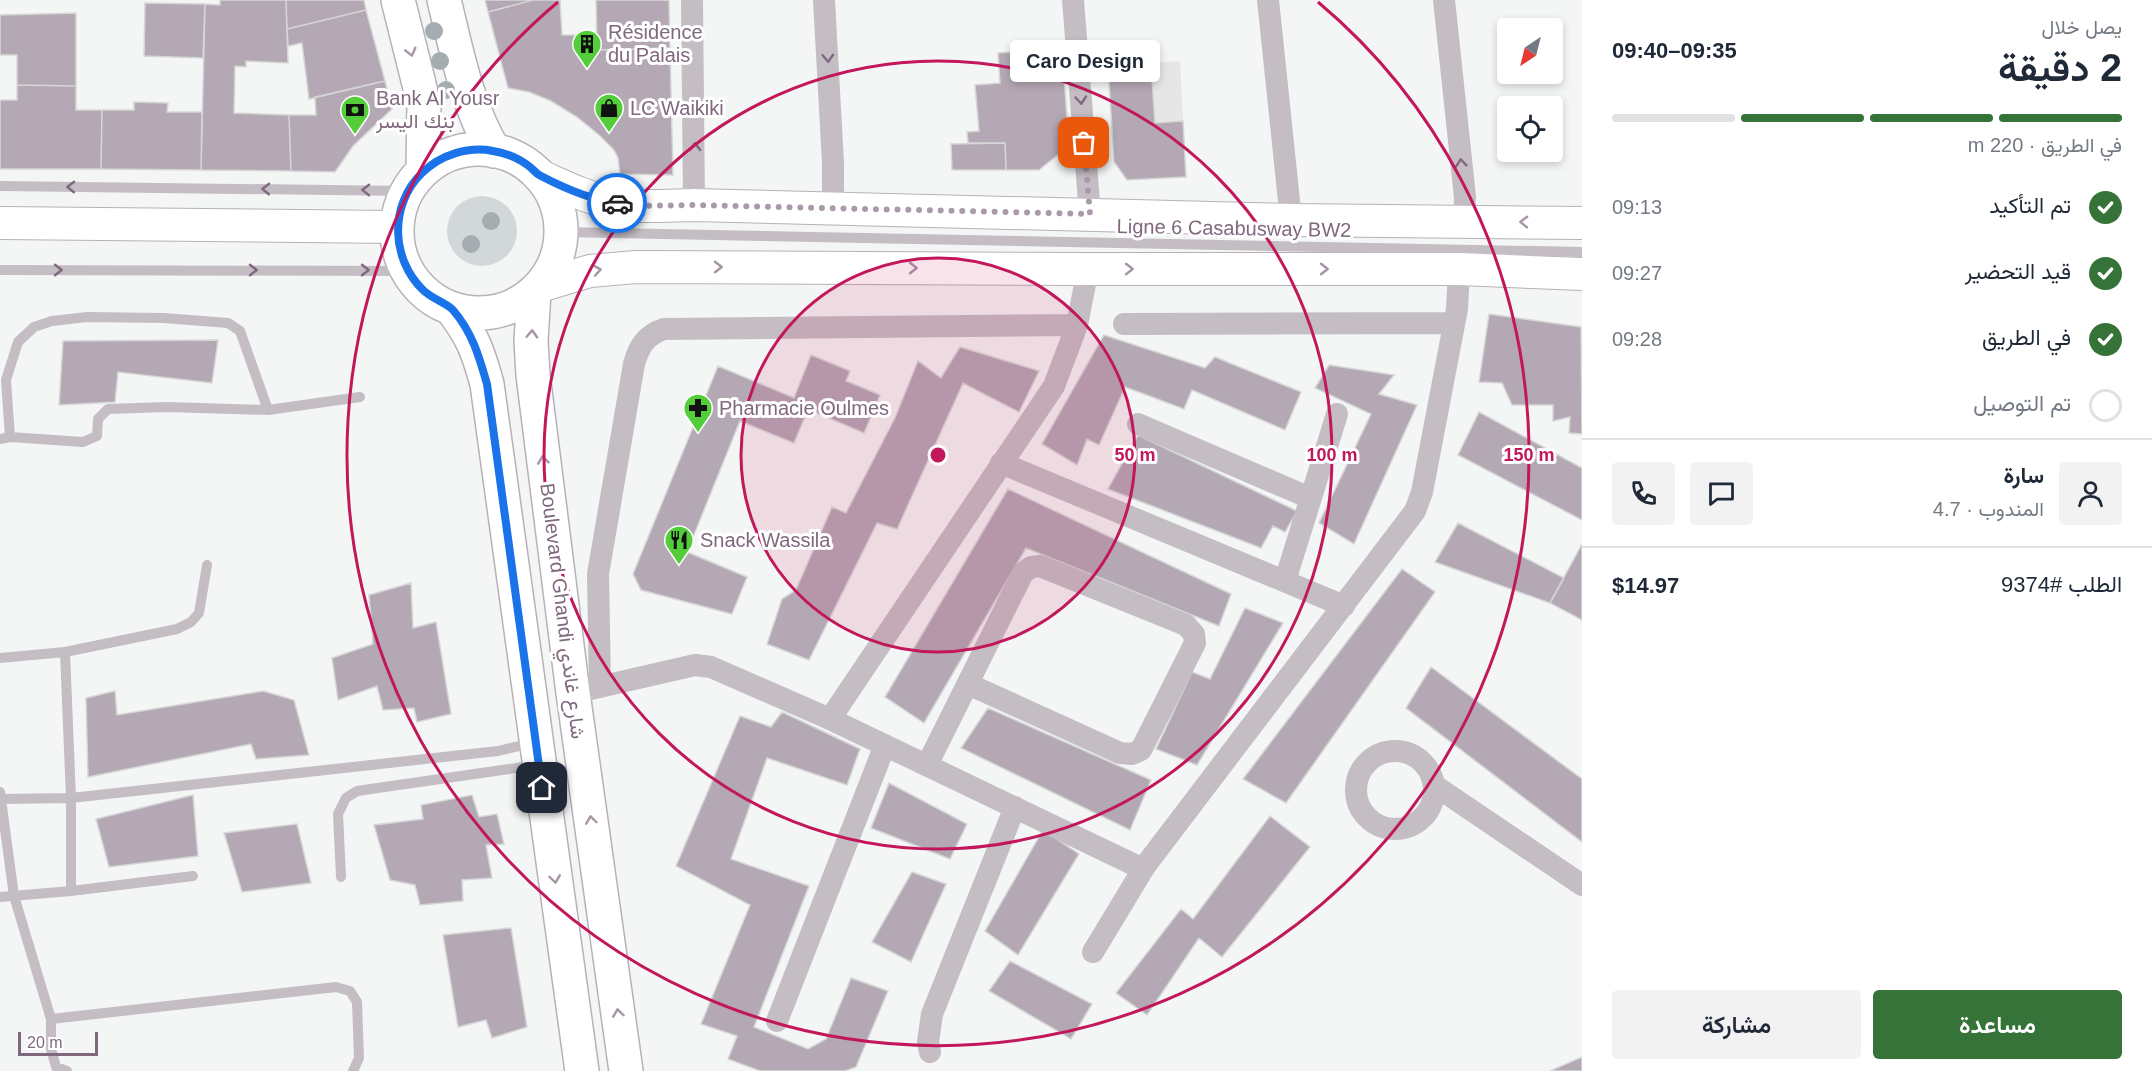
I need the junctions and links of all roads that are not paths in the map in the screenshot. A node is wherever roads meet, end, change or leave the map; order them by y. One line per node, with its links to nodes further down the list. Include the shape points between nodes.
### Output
1 (398, 0): 10 (main road, one-way to 10, via 424,104)
2 (444, 0): 8 (main road, via 468,97)
3 (692, 0): 12 (street, one-way to 3)
4 (824, 0): 13 (street, one-way to 13)
5 (1073, 0): 14 (street, one-way to 14)
6 (1268, 0): 15 (street)
7 (1444, 0): 16 (street, one-way to 7, via 1465,197)
8 (494, 151): 9 (main road, via 529,166); 10 (main road, via 456,153 433,163)
9 (538, 175): 12 (main road, via 609,202 635,206); 20 (main road, via 557,207)
10 (416, 181): 11 (lane, one-way to 11); 19 (main road, via 402,202)
11 (0, 186)
12 (694, 205): 13 (main road)
13 (833, 208): 14 (main road)
14 (1090, 214): 15 (main road)
15 (1291, 220): 16 (main road)
16 (1464, 221): 18 (main road, one-way to 16)
17 (0, 223): 19 (main road)
18 (1582, 223)
19 (397, 227): 24 (main road)
20 (561, 232): 21 (lane, Ligne 6 Casabusway BW2); 27 (main road, via 556,261)
21 (1582, 252)
22 (1459, 269): 25 (main road, one-way to 22); 26 (main road); 29 (street)
23 (0, 270): 24 (lane, one-way to 24)
24 (407, 270): 28 (main road, via 426,293)
25 (1088, 270): 27 (main road, one-way to 25, via 590,271 616,267); 31 (street)
26 (1582, 274)
27 (537, 289): 28 (main road, via 517,304 499,310 470,312); 45 (main road, Boulevard Ghandi شارع غاندي, one-way to 27, via 533,375 531,341)
28 (451, 308): 48 (main road, via 468,330 487,384)
29 (1454, 323): 30 (street); 41 (street, via 1425,482 1415,512)
30 (1124, 324)
31 (1077, 325): 37 (street, via 1053,386); 45 (street, via 664,329 653,333 645,339 634,364 598,574)
32 (360, 397): 33 (lane)
33 (268, 410): 36 (lane, via 108,409 98,419 97,436 83,442); 36 (lane, via 240,331 228,323 87,317 34,327 18,342 6,380)
34 (1337, 414): 38 (street)
35 (1138, 424): 38 (street)
36 (5, 438)
37 (1001, 463): 40 (street); 46 (street)
38 (1310, 498): 40 (street)
39 (207, 565): 42 (lane, via 199,613 191,622 177,629)
40 (1285, 581): 41 (street)
41 (1344, 606): 54 (street)
42 (64, 652): 43 (lane); 52 (lane)
43 (0, 658)
44 (968, 684): 44 (street, via 1023,573 1030,567 1040,567 1186,625 1194,634 1195,643 1141,750 1132,754 1120,753); 49 (street)
45 (586, 690): 46 (street, via 695,665 711,667); 68 (main road, Boulevard Ghandi شارع غاندي, one-way to 45)
46 (830, 719): 47 (street)
47 (885, 745): 49 (street); 63 (street)
48 (537, 753): 52 (lane, via 498,751); 56 (lane, via 357,791 346,798 338,814); 67 (main road, one-way to 67)
49 (927, 765): 53 (street)
50 (1434, 785): 57 (street)
51 (0, 796): 52 (lane); 59 (lane)
52 (71, 798): 58 (lane)
53 (1015, 807): 54 (street); 64 (street, via 932,1014)
54 (1143, 869): 61 (street)
55 (193, 876): 58 (lane)
56 (341, 877)
57 (1582, 885)
58 (71, 891): 59 (lane)
59 (14, 896): 60 (lane); 62 (lane)
60 (0, 897)
61 (1093, 952)
62 (51, 1019): 65 (lane, via 51,1049 56,1067); 66 (lane, via 336,987 350,990 357,1002 359,1058)
63 (777, 1022)
64 (930, 1052)
65 (67, 1071)
66 (352, 1071)
67 (582, 1071)
68 (626, 1071)

